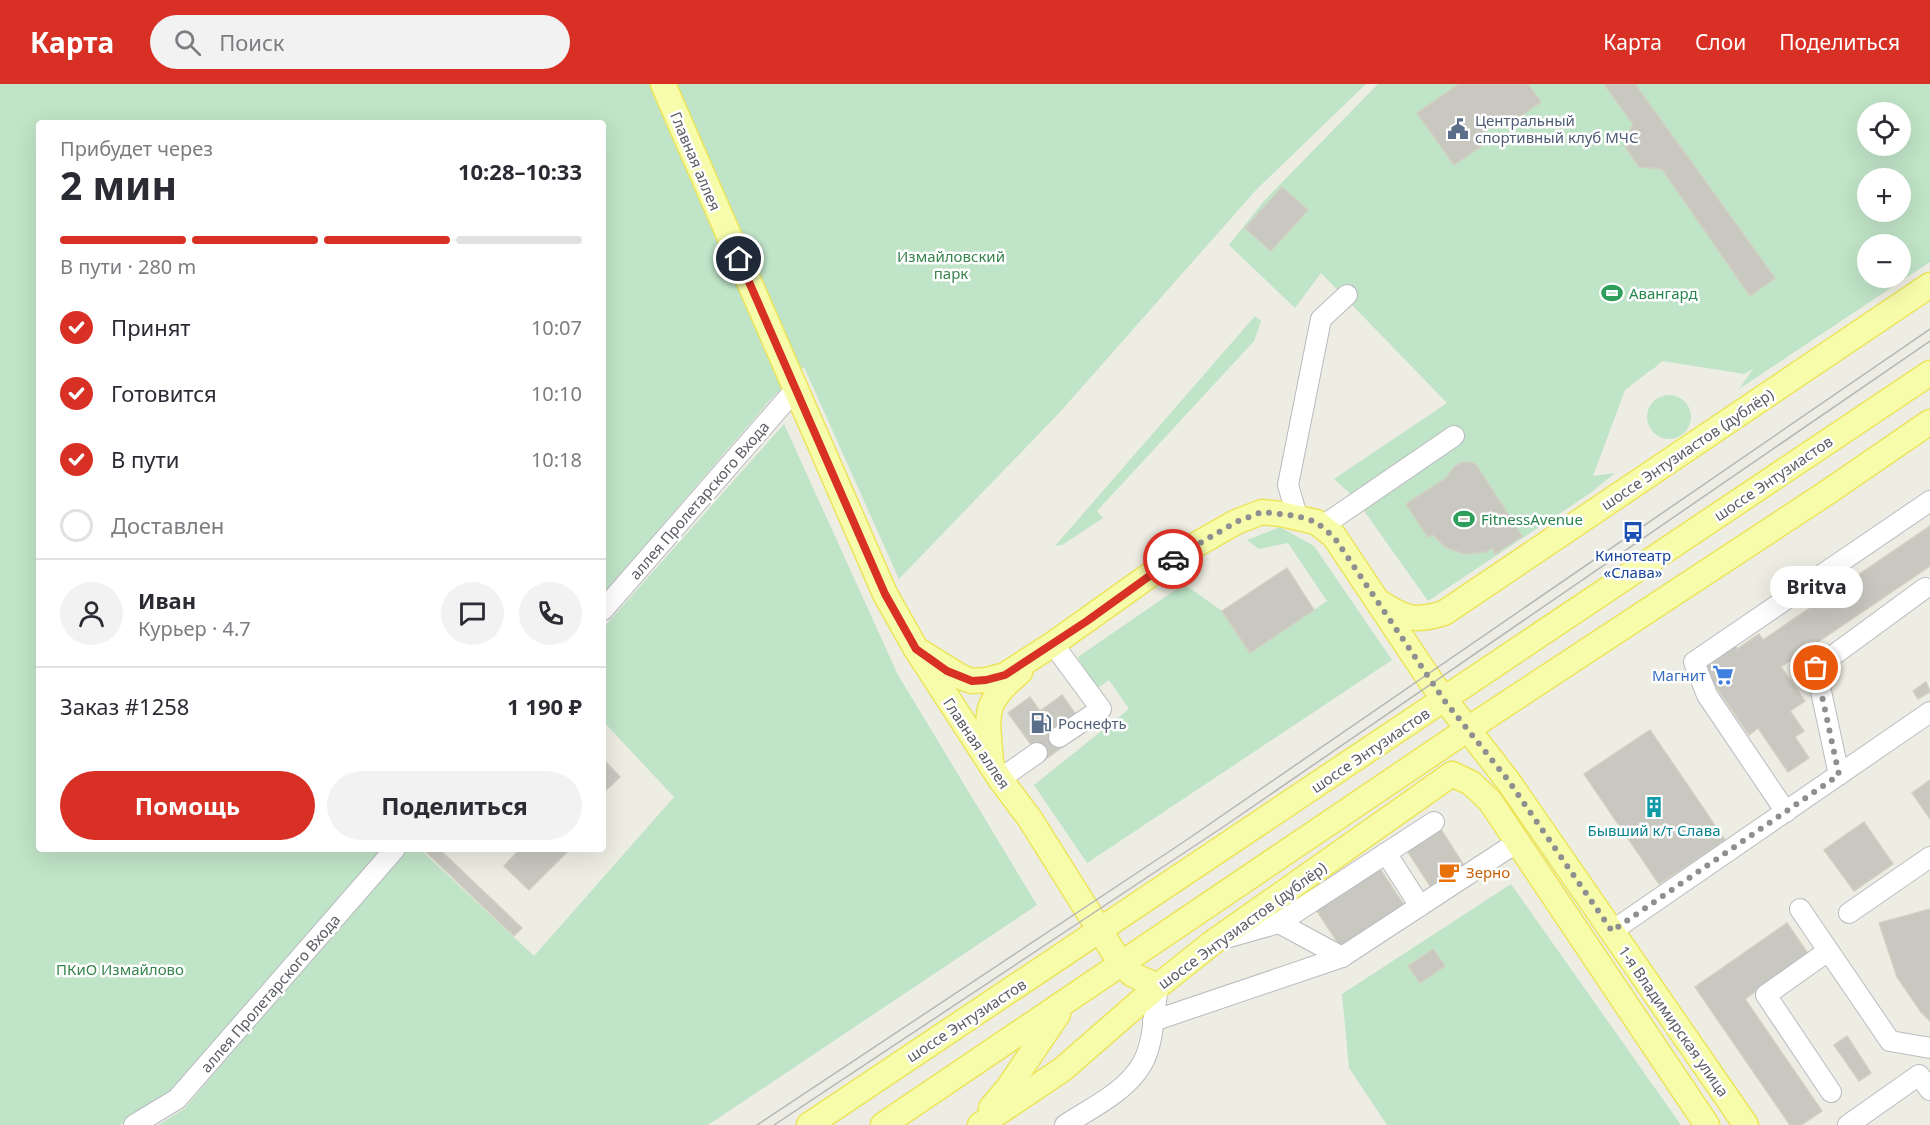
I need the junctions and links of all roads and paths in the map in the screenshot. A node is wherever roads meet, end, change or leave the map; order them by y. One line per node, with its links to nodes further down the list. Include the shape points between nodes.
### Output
1 (663, 84): 5 (main road, Главная аллея)
2 (1930, 285): 12 (main road, шоссе Энтузиастов (дублёр), via 1444,613 1416,619 1399,615)
3 (1347, 295): 9 (street, via 1321,319 1288,486)
4 (1930, 373): 16 (main road, шоссе Энтузиастов)
5 (795, 390): 13 (street, аллея Пролетарского Входа); 15 (main road, Главная аллея, via 885,594)
6 (1930, 422): 18 (main road)
7 (1454, 436): 10 (street)
8 (1930, 501): 25 (street, via 1694,662 1707,695)
9 (1297, 516): 10 (main road, 1-я Владимирская улица); 14 (main road, 1-я Владимирская улица, via 1262,512 1236,522 1178,555)
10 (1321, 527): 12 (main road, 1-я Владимирская улица, via 1334,537)
11 (1924, 588): 24 (street, via 1816,668)
12 (1378, 602): 16 (main road, 1-я Владимирская улица)
13 (606, 607)
14 (1053, 644): 15 (main road, 1-я Владимирская улица, via 1005,675 979,681 947,671); 19 (street, via 1101,709); 22 (main road, 1-я Владимирская улица, via 1005,684 989,708)
15 (916, 649): 22 (main road, Главная аллея)
16 (1444, 700): 18 (main road, 1-я Владимирская улица); 35 (main road, шоссе Энтузиастов)
17 (1930, 712): 24 (street)
18 (1468, 729): 20 (main road); 36 (main road, 1-я Владимирская улица)
19 (1059, 737)
20 (1436, 752): 23 (street); 40 (main road)
21 (1037, 753): 22 (street)
22 (996, 772): 35 (main road, Главная аллея)
23 (1452, 774): 27 (main road, 1-я Владимирская улица, via 1471,783 1490,801); 37 (main road, шоссе Энтузиастов (дублёр))
24 (1839, 775): 25 (street)
25 (1786, 812): 36 (street)
26 (1434, 822): 29 (street)
27 (1519, 841): 31 (street); 52 (main road, 1-я Владимирская улица)
28 (392, 852): 47 (street, аллея Пролетарского Входа, via 177,1100)
29 (1386, 853): 31 (street); 34 (street)
30 (1928, 862): 33 (street)
31 (1420, 906): 39 (street)
32 (1800, 909): 38 (street)
33 (1849, 913)
34 (1279, 923): 37 (street); 39 (street)
35 (1100, 931): 40 (main road, Главная аллея); 48 (main road, шоссе Энтузиастов)
36 (1612, 931): 53 (main road, 1-я Владимирская улица)
37 (1212, 943): 41 (main road, шоссе Энтузиастов (дублёр))
38 (1828, 951): 44 (street, via 1890,1041); 46 (street, via 1766,995)
39 (1342, 957): 43 (street)
40 (1121, 964): 41 (main road, via 1133,975); 42 (main road)
41 (1158, 986): 43 (street); 50 (main road, шоссе Энтузиастов (дублёр), via 1063,1069)
42 (1067, 1001): 49 (main road); 50 (main road, via 1008,1088)
43 (1152, 1025): 51 (street, via 1142,1065 1123,1087)
44 (1930, 1048)
45 (1930, 1090): 54 (street, via 1919,1075)
46 (1831, 1092)
47 (134, 1125)
48 (808, 1125)
49 (883, 1125)
50 (977, 1125)
51 (1065, 1125)
52 (1707, 1125)
53 (1746, 1125)
54 (1848, 1125)

